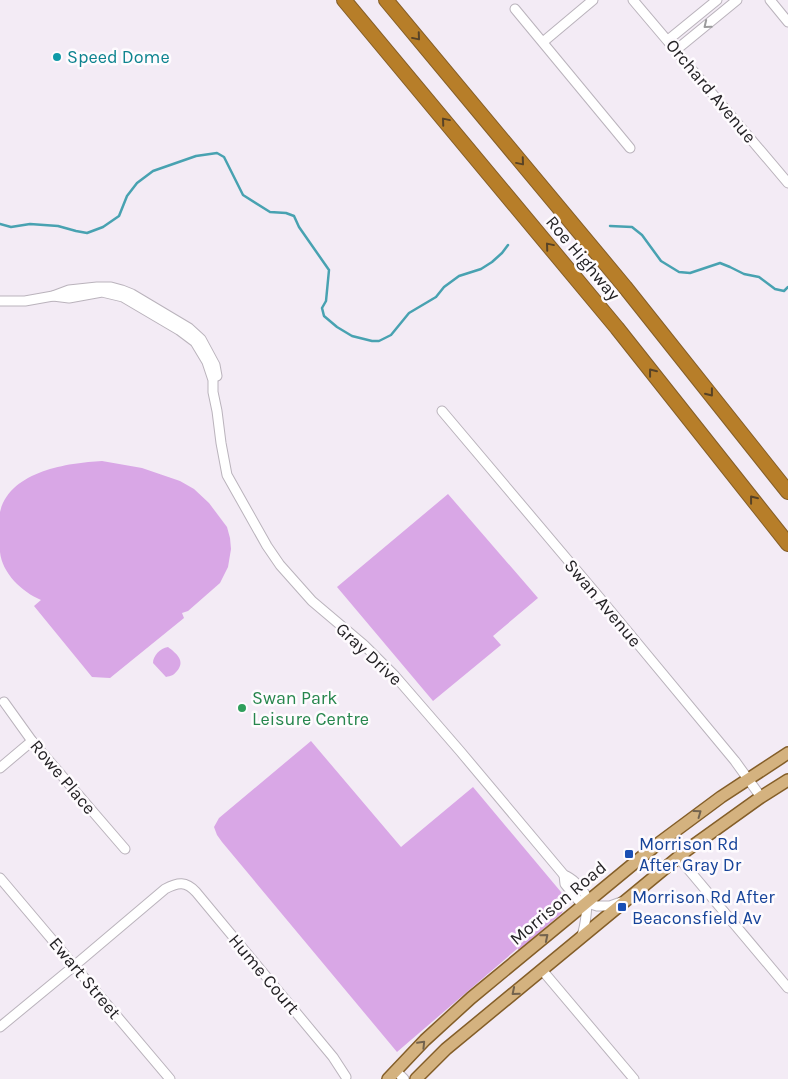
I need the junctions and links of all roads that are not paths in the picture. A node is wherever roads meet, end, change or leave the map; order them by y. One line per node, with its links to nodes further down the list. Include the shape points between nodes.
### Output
1 (344, 0): 18 (highway, Roe Highway, one-way to 1, via 611,321)
2 (386, 0): 17 (highway, Roe Highway, one-way to 17, via 625,287)
3 (593, 0): 11 (street)
4 (633, 0): 10 (street, Orchard Avenue)
5 (717, 0): 10 (street)
6 (737, 0): 12 (street, one-way to 12)
7 (770, 0): 9 (street)
8 (515, 9): 11 (street)
9 (788, 22)
10 (668, 40): 12 (street, Orchard Avenue)
11 (543, 42): 13 (street)
12 (676, 50): 14 (street, Orchard Avenue)
13 (630, 148)
14 (788, 183)
15 (0, 301): 30 (street, Gray Drive, via 25,301 69,290 111,287 132,294 189,328 201,339 215,365 217,411 227,475 267,546 312,601 395,676 564,875 565,884 578,900)
16 (442, 411): 23 (street, Swan Avenue)
17 (788, 492)
18 (788, 544)
19 (4, 702): 20 (street, Rowe Place)
20 (32, 740): 22 (street); 26 (street, Rowe Place)
21 (788, 753): 23 (main road, Morrison Road)
22 (0, 768)
23 (748, 779): 25 (street, Swan Avenue); 30 (main road, Morrison Road, one-way to 23, via 655,846)
24 (788, 780): 25 (main road)
25 (761, 797): 27 (main road)
26 (125, 849)
27 (678, 857): 29 (main road); 34 (street)
28 (0, 878): 32 (street, Ewart Street)
29 (625, 900): 30 (street, via 610,906); 31 (main road)
30 (586, 903): 31 (street); 36 (main road, Morrison Road, one-way to 30, via 425,1040 471,998)
31 (582, 935): 33 (main road)
32 (74, 966): 35 (street); 37 (street, Hume Court, via 165,889 183,883 196,892); 38 (street, Ewart Street)
33 (542, 970): 39 (main road, one-way to 39, via 446,1049); 40 (street)
34 (788, 988)
35 (0, 1027)
36 (396, 1076)
37 (346, 1077)
38 (170, 1079)
39 (416, 1079)
40 (634, 1079)

